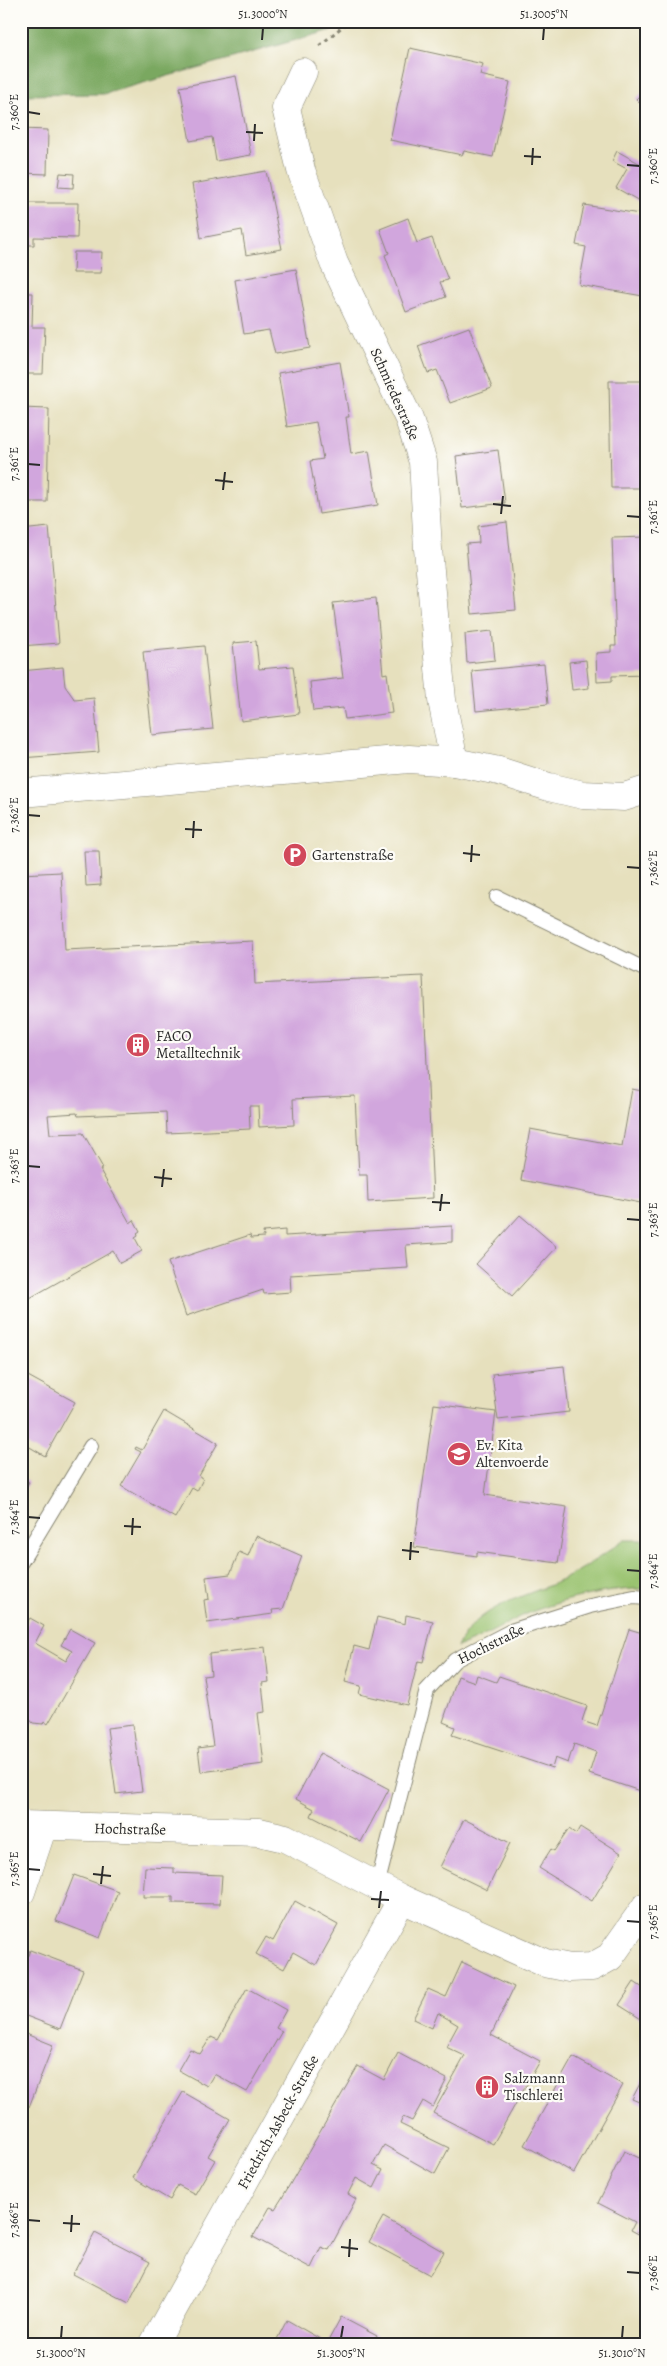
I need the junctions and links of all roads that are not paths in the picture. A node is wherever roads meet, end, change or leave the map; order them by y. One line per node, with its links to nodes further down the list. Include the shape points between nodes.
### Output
1 (303, 72): 2 (street, Schmiedestraße, via 286,108 301,170 334,263 409,419 423,462 442,700)
2 (454, 762): 3 (street, via 583,795 624,797); 4 (street, via 378,760)
3 (646, 790)
4 (21, 793)
5 (497, 898): 6 (lane)
6 (646, 970)
7 (91, 1446): 8 (lane)
8 (21, 1562)
9 (646, 1598): 11 (lane, Hochstraße, via 590,1606 511,1631 455,1660 427,1690)
10 (32, 1826): 11 (street, Hochstraße, via 259,1832 285,1838); 12 (street)
11 (377, 1886): 13 (street, Hochstraße)
12 (21, 1892)
13 (402, 1898): 14 (street, Hochstraße, via 545,1963 570,1968 592,1967 610,1958); 15 (street, Friedrich-Asbeck-Straße)
14 (646, 1906)
15 (153, 2345)

